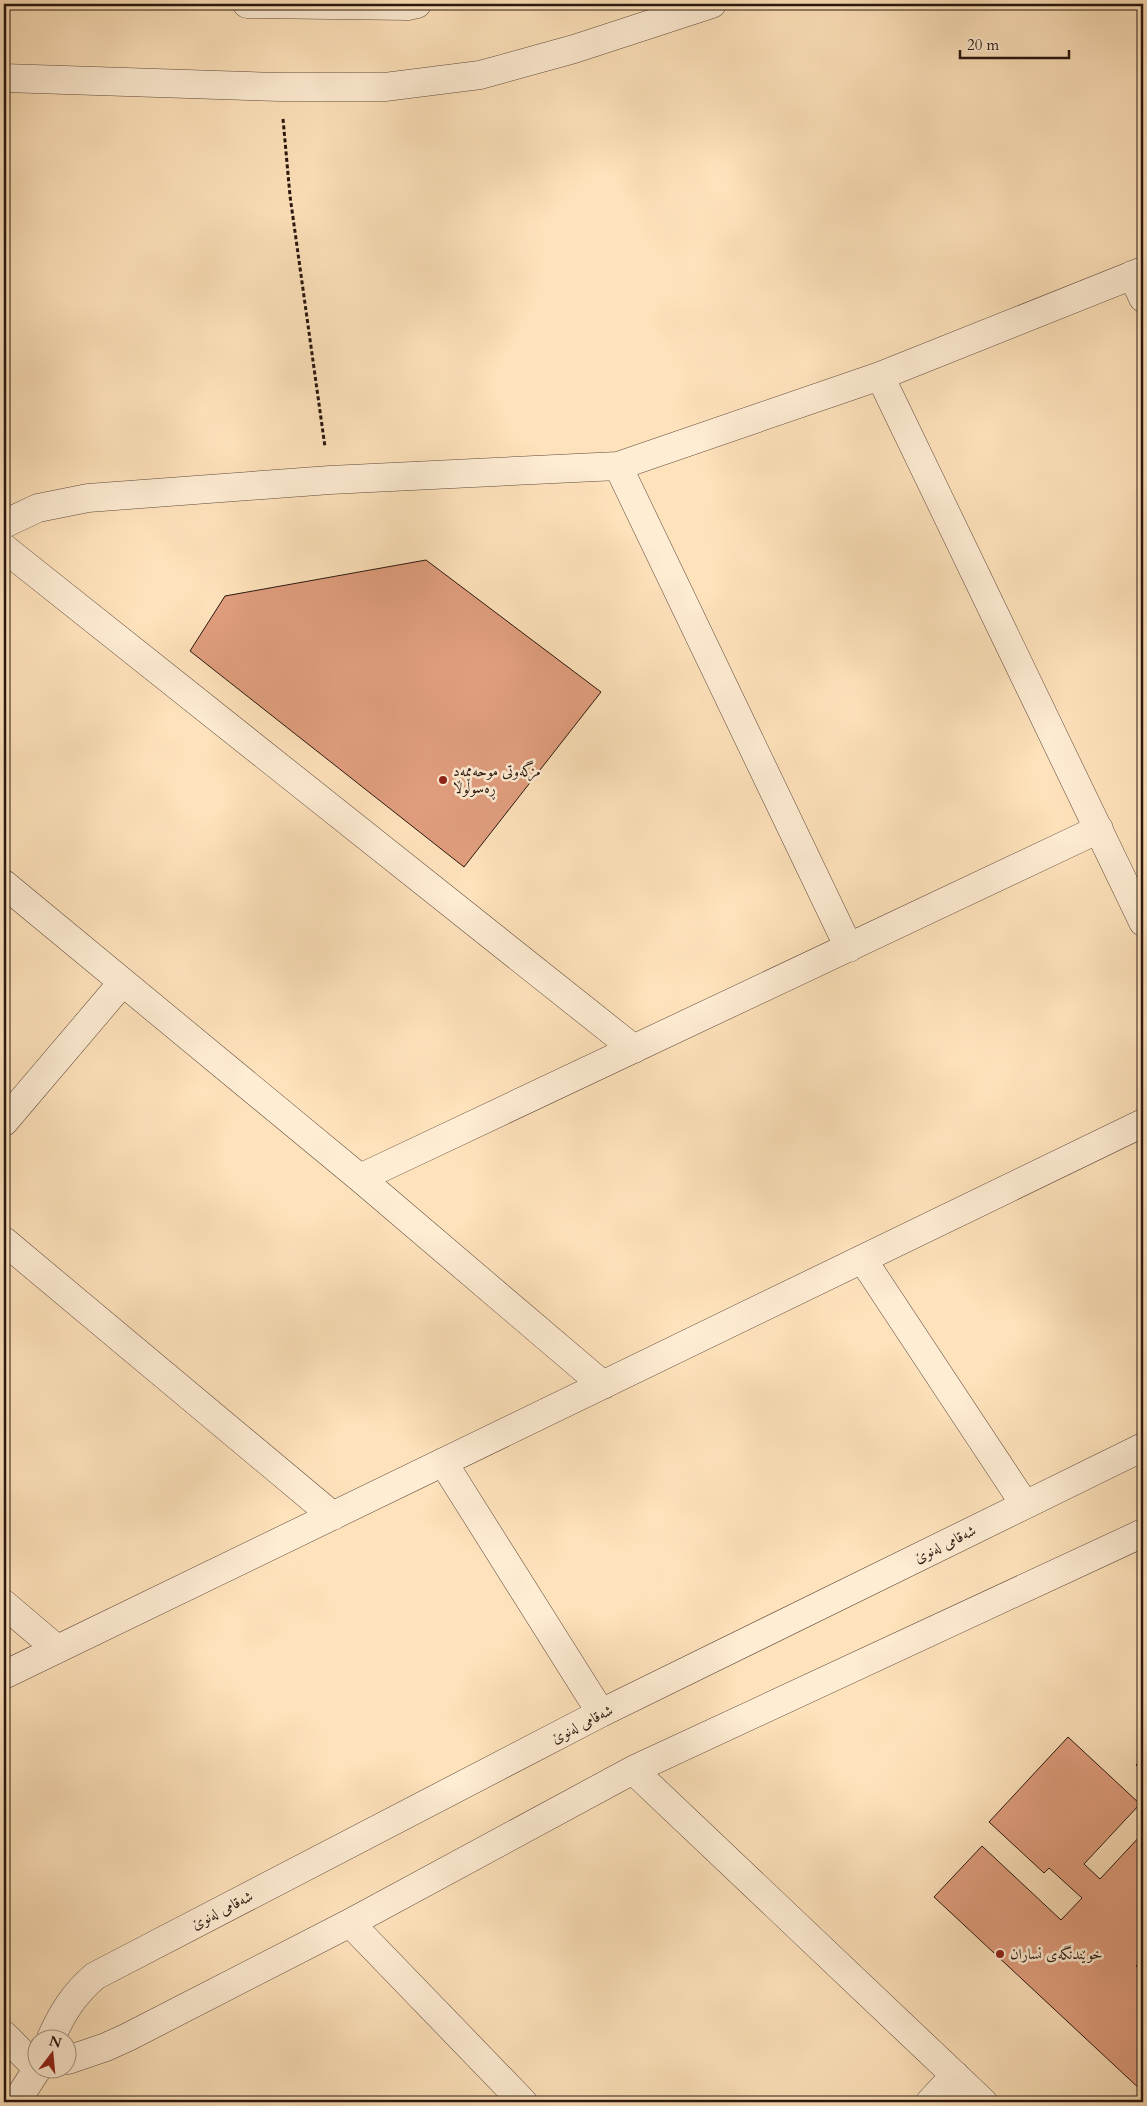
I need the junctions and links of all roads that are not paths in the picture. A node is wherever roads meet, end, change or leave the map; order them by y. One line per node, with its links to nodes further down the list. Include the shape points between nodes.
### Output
1 (247, 4): 3 (street)
2 (712, 4): 4 (street, via 574,49 480,75 385,87)
3 (410, 5)
4 (4, 78)
5 (1140, 282): 6 (street)
6 (880, 376): 7 (street); 10 (street)
7 (618, 466): 8 (street, via 330,480 88,498 38,508); 13 (street)
8 (4, 524)
9 (4, 548): 15 (street)
10 (1098, 829): 12 (street); 13 (street)
11 (4, 884): 14 (street)
12 (1143, 922)
13 (849, 948): 15 (street)
14 (122, 983): 16 (street); 18 (street)
15 (634, 1049): 18 (street)
16 (4, 1122)
17 (1143, 1122): 20 (street)
18 (360, 1178): 21 (street)
19 (4, 1241): 25 (street)
20 (863, 1260): 21 (street); 24 (street)
21 (603, 1385): 23 (street)
22 (1143, 1447): 24 (street, شەقامی لەنوێ)
23 (443, 1462): 25 (street); 30 (street)
24 (1025, 1505): 30 (street, شەقامی لەنوێ)
25 (333, 1516): 28 (street)
26 (1139, 1540): 31 (street)
27 (4, 1604): 28 (street)
28 (57, 1649): 29 (street)
29 (4, 1675)
30 (601, 1713): 33 (street, شەقامی لەنوێ, via 95,1976 71,2000)
31 (633, 1770): 32 (street); 37 (street)
32 (350, 1923): 35 (street, via 128,2037); 40 (street)
33 (55, 2028)
34 (4, 2035): 36 (street)
35 (78, 2057)
36 (28, 2059)
37 (954, 2075): 41 (street); 42 (street)
38 (32, 2078): 39 (street)
39 (16, 2102)
40 (524, 2102)
41 (930, 2102)
42 (983, 2102)

